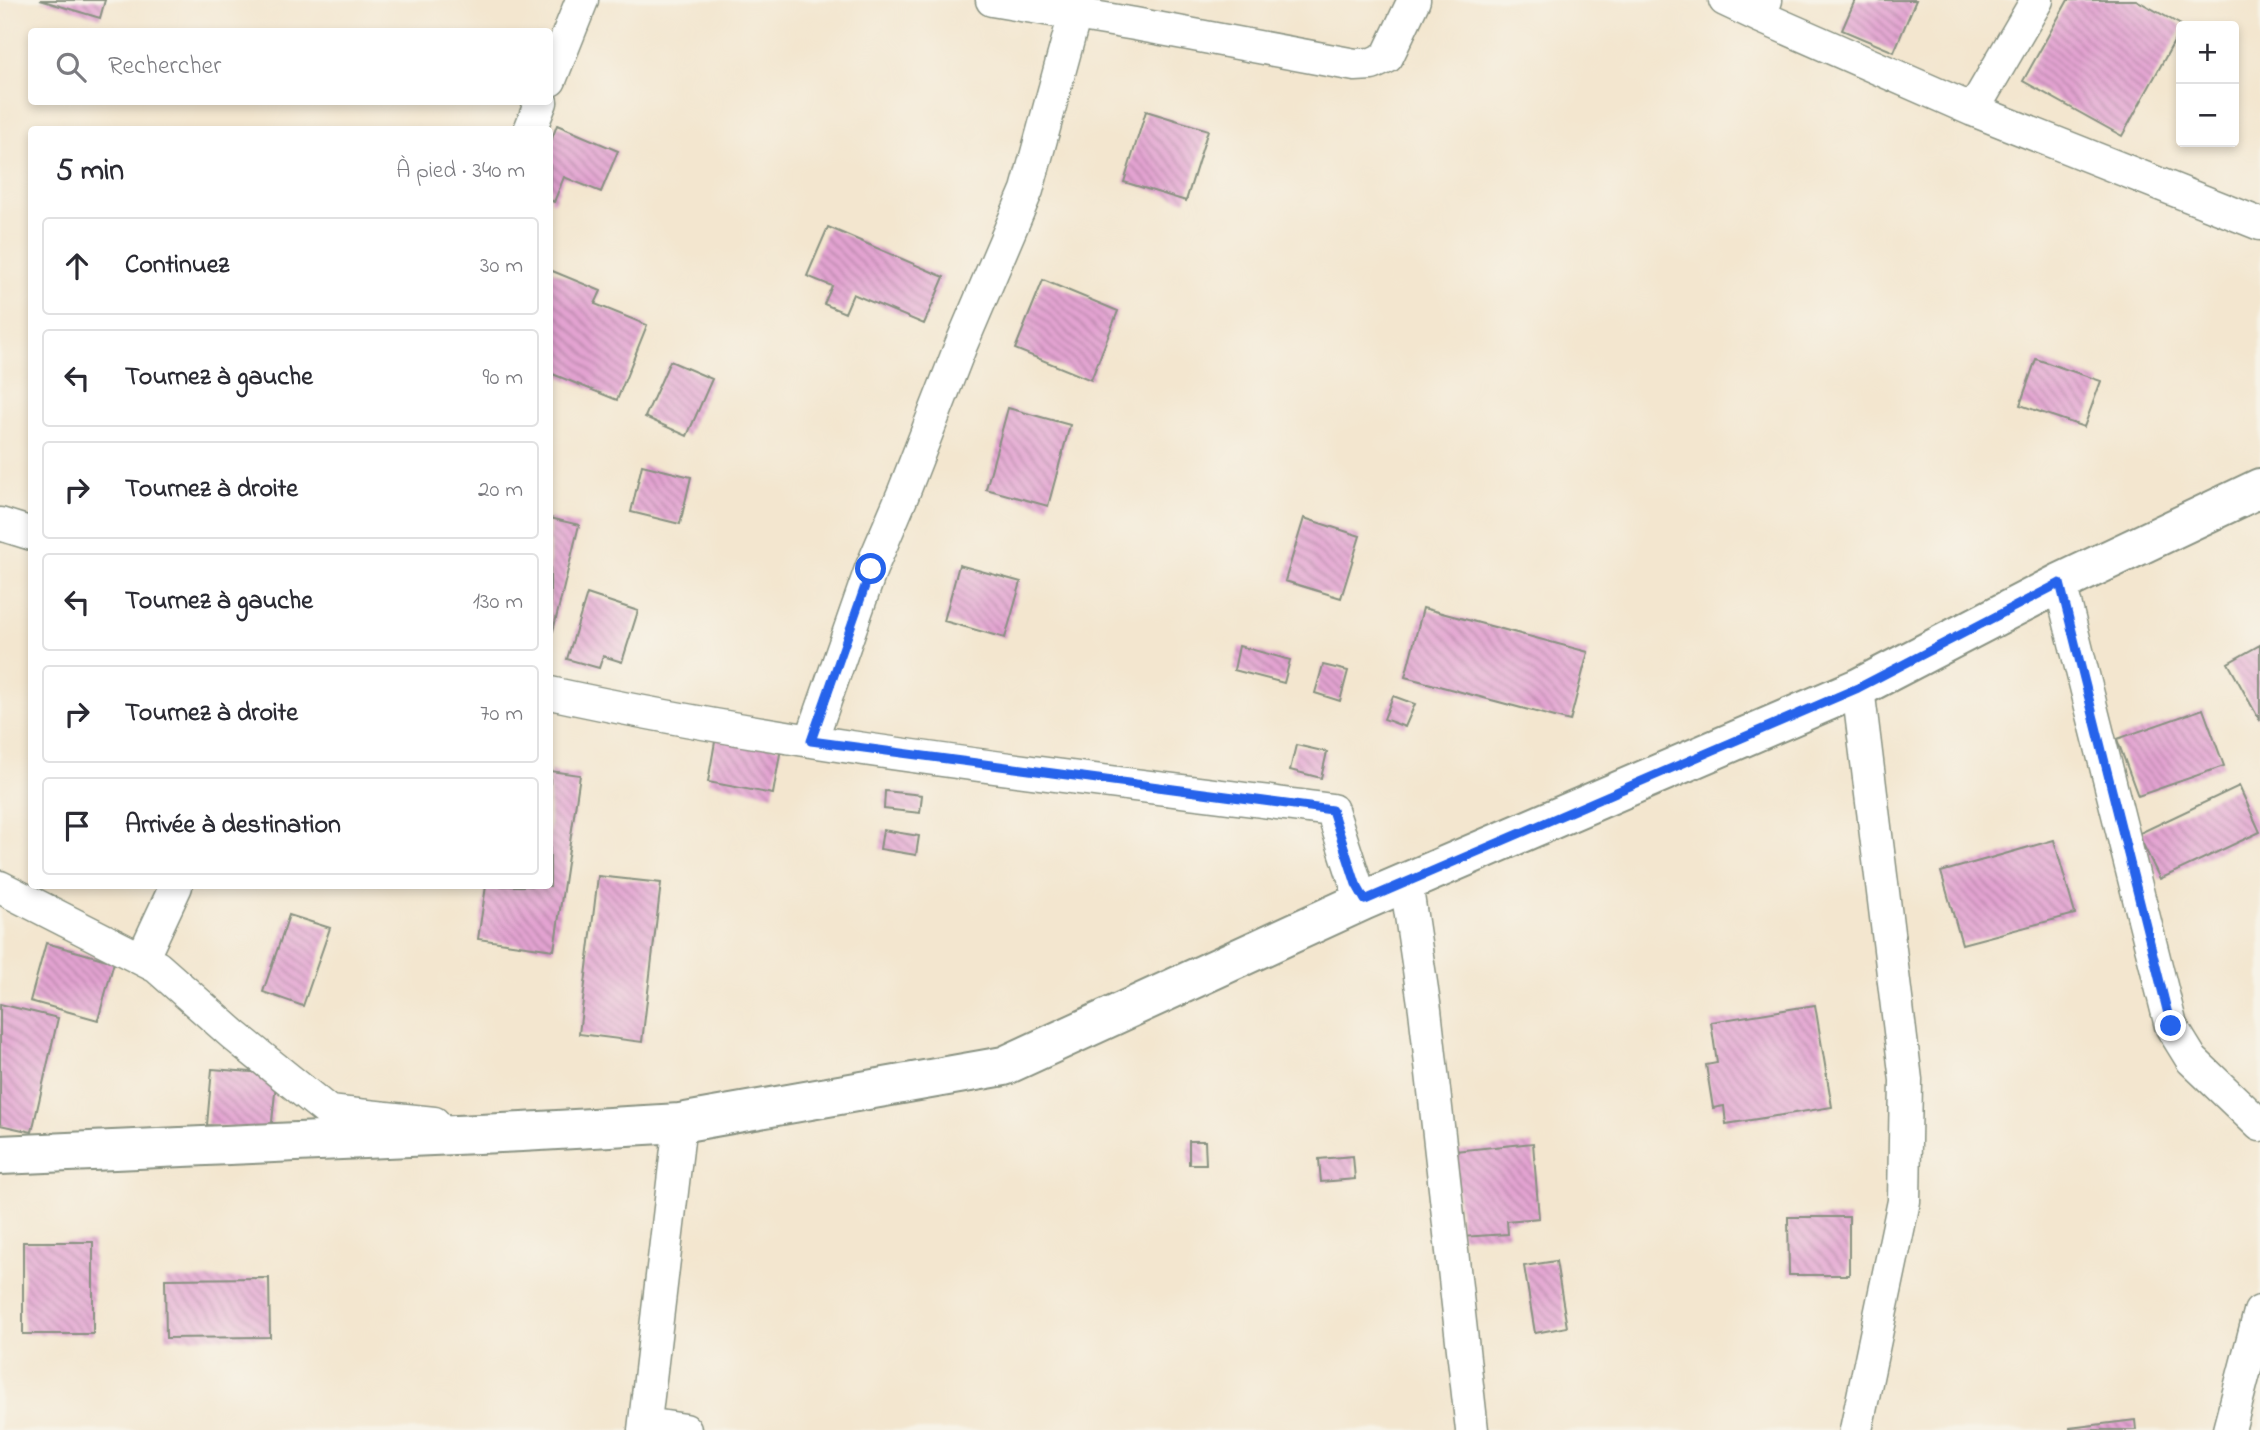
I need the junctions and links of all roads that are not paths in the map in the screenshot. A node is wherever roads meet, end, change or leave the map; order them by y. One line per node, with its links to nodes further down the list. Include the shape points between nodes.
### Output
1 (582, 0): 8 (street)
2 (992, 0): 7 (street)
3 (1414, 0): 7 (street, via 1387,57 1355,65)
4 (1725, 0): 6 (street)
5 (2037, 0): 10 (street)
6 (1763, 8): 10 (street)
7 (1075, 14): 19 (street, via 1027,190 871,569)
8 (553, 72)
9 (540, 105): 11 (street)
10 (1973, 110): 12 (street)
11 (532, 126)
12 (2260, 224)
13 (2260, 488): 16 (street)
14 (0, 524): 15 (street)
15 (28, 533)
16 (2060, 583): 17 (street); 26 (street, via 2171,1026 2192,1060)
17 (1858, 688): 20 (street); 33 (street, via 1906,1080 1905,1201)
18 (553, 694): 19 (street)
19 (811, 741): 23 (street, via 1332,810)
20 (1406, 882): 23 (street); 32 (street, via 1425,1010)
21 (0, 887): 24 (street)
22 (175, 889): 24 (street)
23 (1365, 900): 25 (street, via 1004,1066)
24 (142, 960): 27 (street, via 157,967 329,1112)
25 (680, 1123): 27 (street); 30 (street)
26 (2260, 1125)
27 (523, 1132): 28 (street)
28 (0, 1155)
29 (2260, 1311): 34 (street)
30 (645, 1427): 31 (street)
31 (685, 1430)
32 (1472, 1430)
33 (1856, 1430)
34 (2229, 1430)

